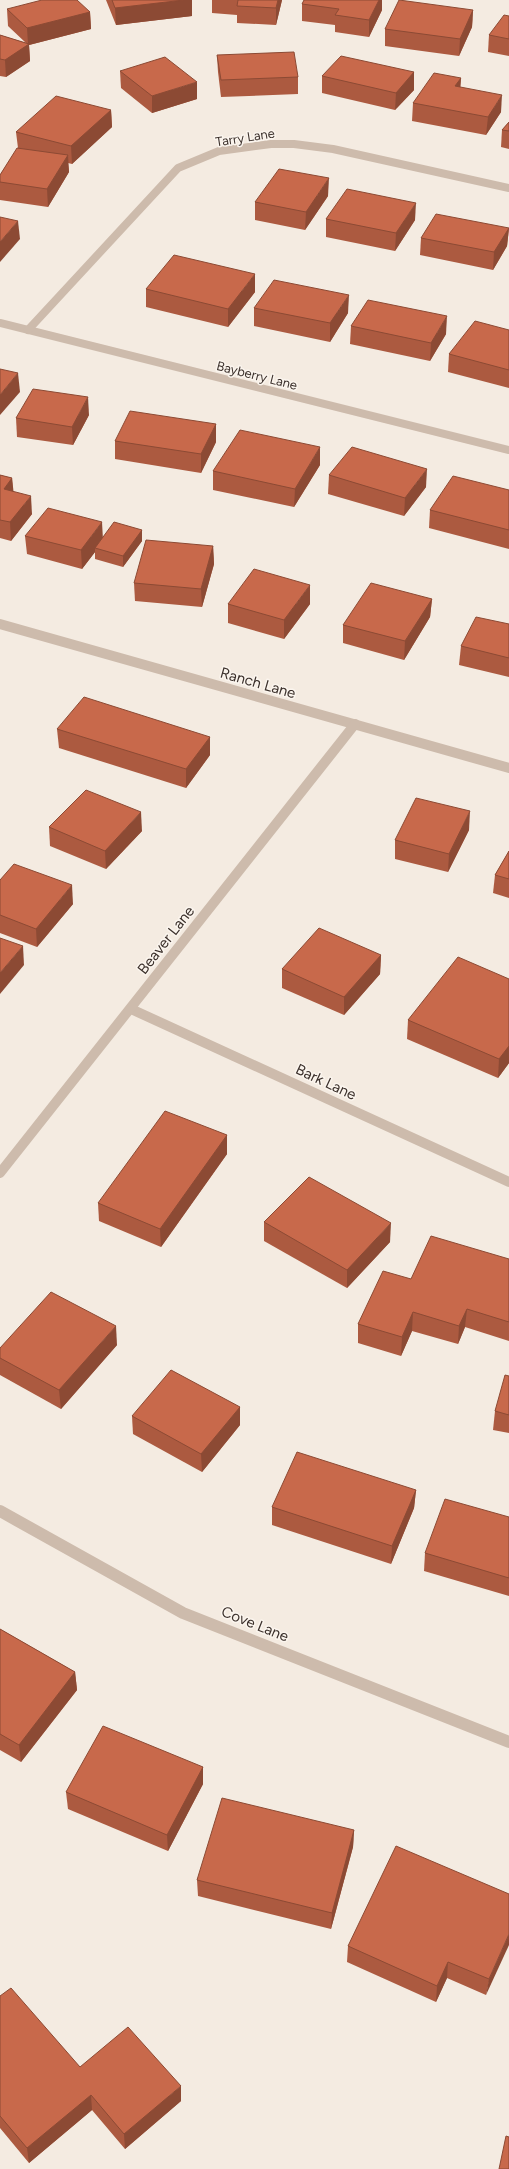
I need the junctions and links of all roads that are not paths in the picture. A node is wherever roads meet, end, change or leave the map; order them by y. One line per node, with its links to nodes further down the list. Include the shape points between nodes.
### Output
1 (509, 188): 3 (street, Tarry Lane, via 332,149 294,144 271,144 219,151 178,168)
2 (0, 323): 3 (street, Bayberry Lane)
3 (28, 330): 4 (street, Bayberry Lane)
4 (509, 450)
5 (0, 624): 6 (street, Ranch Lane)
6 (355, 724): 7 (street, Ranch Lane); 8 (street, Beaver Lane)
7 (509, 768)
8 (131, 1009): 9 (street, Beaver Lane); 10 (street, Bark Lane)
9 (0, 1173)
10 (509, 1182)
11 (0, 1511): 12 (street, Cove Lane, via 183,1613)
12 (509, 1742)

